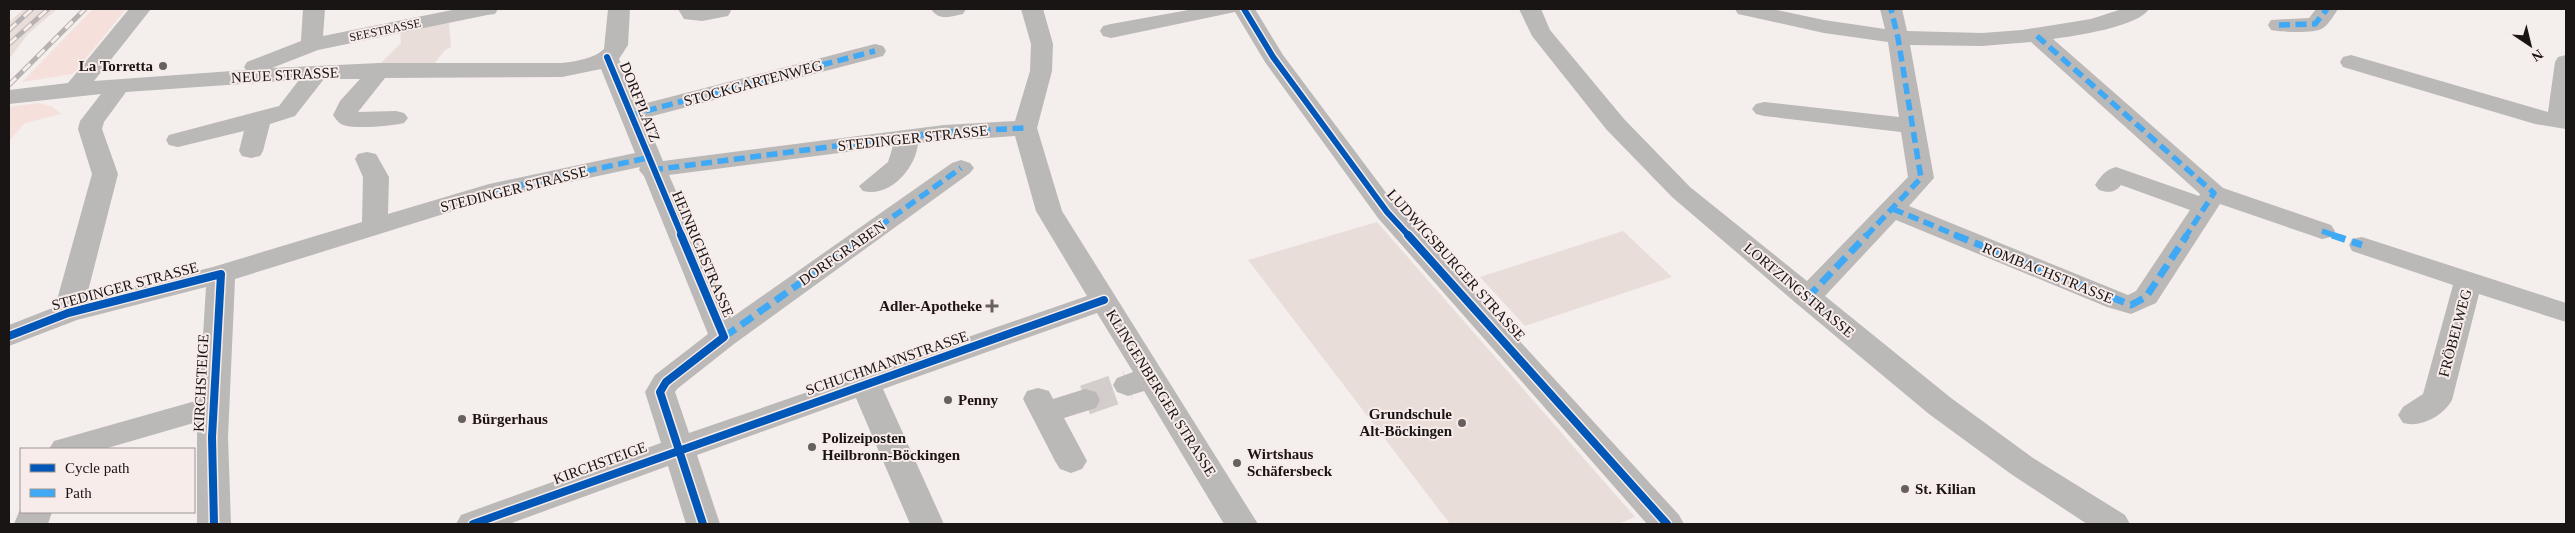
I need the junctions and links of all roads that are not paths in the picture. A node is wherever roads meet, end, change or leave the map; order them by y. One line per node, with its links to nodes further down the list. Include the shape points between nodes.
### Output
1 (140, 9): 31 (street)
2 (314, 9): 21 (street)
3 (487, 9): 21 (street, SEESTRASSE)
4 (619, 9): 23 (street, DORFPLATZ, via 616,47)
5 (689, 9): 16 (street, via 692,14 702,15)
6 (942, 9): 7 (street)
7 (955, 9)
8 (1032, 9): 39 (street, via 1042,44 1041,71)
9 (1227, 9): 18 (street)
10 (1244, 9): 73 (street, LUDWIGSBURGER STRASSE, via 1273,56 1387,212)
11 (1530, 9): 55 (street, LORTZINGSTRASSE, via 1540,31 1615,124 1681,192)
12 (1746, 9): 20 (street, via 1862,35)
13 (1891, 9): 20 (street)
14 (2138, 9): 19 (street, via 2106,23)
15 (2327, 9): 17 (street, via 2315,24)
16 (720, 11)
17 (2279, 25)
18 (1110, 30)
19 (2037, 36): 20 (street, via 1971,42); 48 (street)
20 (1898, 38): 38 (street)
21 (312, 44): 29 (street, SEESTRASSE, via 273,62)
22 (875, 51): 34 (street, STOCKGARTENWEG)
23 (607, 57): 27 (street, DORFPLATZ, via 578,68); 34 (street, DORFPLATZ)
24 (2351, 62): 37 (street, via 2543,119)
25 (2566, 62): 37 (street)
26 (380, 70): 27 (street, NEUE STRASSE); 28 (street, NEUE STRASSE); 35 (street, via 348,106 345,115 350,119)
27 (562, 70)
28 (316, 72): 29 (street, NEUE STRASSE); 36 (street, via 287,110)
29 (215, 79): 30 (street, NEUE STRASSE)
30 (119, 86): 31 (street, NEUE STRASSE); 58 (street, via 92,121 90,129 105,174)
31 (75, 88): 32 (street, NEUE STRASSE)
32 (9, 97)
33 (1764, 109): 38 (street)
34 (630, 115): 44 (street, DORFPLATZ)
35 (396, 118)
36 (259, 120): 41 (street); 42 (street)
37 (2562, 121)
38 (1913, 126): 49 (street, via 1921,178)
39 (1025, 128): 40 (street, STEDINGER STRASSE, via 944,132); 56 (street, KLINGENBERGER STRASSE, via 1048,211)
40 (906, 138): 44 (street, STEDINGER STRASSE); 47 (street, via 900,164)
41 (178, 140)
42 (251, 151)
43 (367, 159): 50 (street, via 376,177)
44 (650, 164): 50 (street, STEDINGER STRASSE, via 489,192); 60 (street, HEINRICHSTRASSE)
45 (961, 168): 60 (street, DORFGRABEN)
46 (2108, 185): 48 (street, via 2116,175)
47 (872, 186)
48 (2210, 200): 49 (street, ROMBACHSTRASSE, via 2146,297 2131,305); 51 (street)
49 (1893, 209): 55 (street)
50 (375, 226): 53 (street, STEDINGER STRASSE)
51 (2322, 231)
52 (2362, 245): 54 (street)
53 (221, 274): 58 (street, STEDINGER STRASSE); 63 (street, KIRCHSTEIGE)
54 (2468, 281): 57 (street, FRÖBELWEG); 64 (street, FRÖBELWEG, via 2437,400)
55 (1807, 298): 74 (street, LORTZINGSTRASSE, via 1948,412 2022,466)
56 (1104, 300): 61 (street, SCHUCHMANNSTRASSE); 72 (street, KLINGENBERGER STRASSE, via 1139,381)
57 (2566, 313)
58 (68, 314): 59 (street, STEDINGER STRASSE)
59 (9, 336)
60 (724, 337): 66 (street, HEINRICHSTRASSE, via 666,382 660,392)
61 (866, 385): 66 (street, SCHUCHMANNSTRASSE); 69 (street)
62 (1085, 400): 67 (street, via 1042,406)
63 (213, 407): 65 (street); 68 (street, KIRCHSTEIGE)
64 (2414, 415)
65 (69, 448)
66 (679, 449): 70 (street, KIRCHSTEIGE); 71 (street)
67 (1071, 462)
68 (214, 521)
69 (926, 522)
70 (473, 524)
71 (703, 524)
72 (1241, 524)
73 (1667, 524)
74 (2113, 524)

